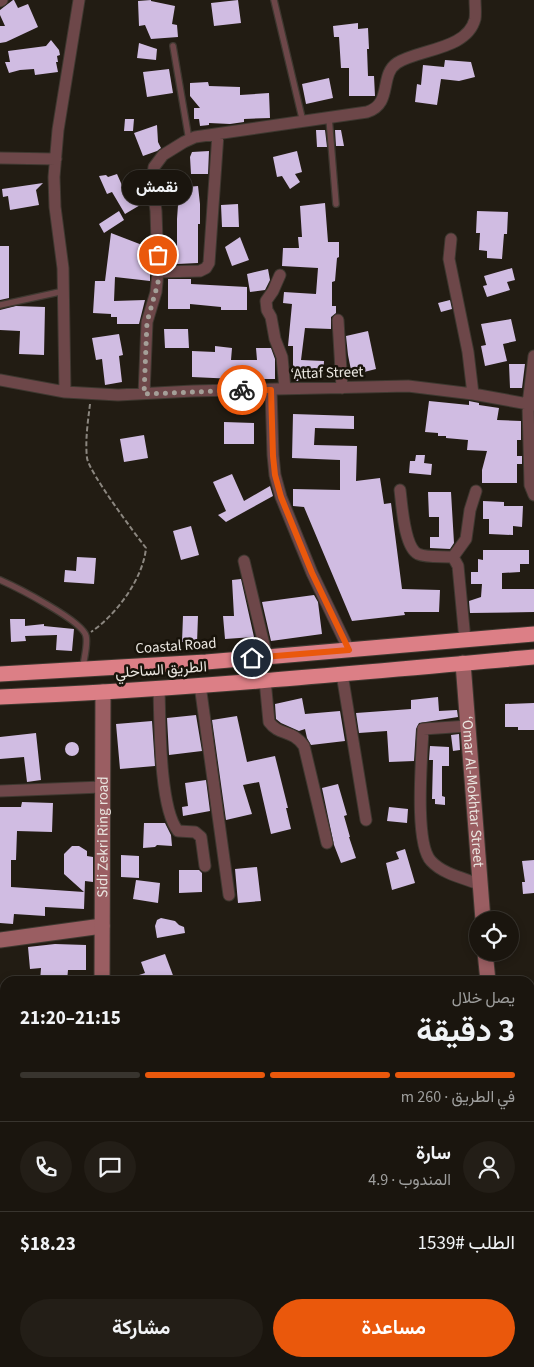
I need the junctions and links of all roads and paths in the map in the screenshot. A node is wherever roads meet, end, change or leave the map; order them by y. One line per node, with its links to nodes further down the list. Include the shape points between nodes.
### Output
1 (80, 0): 10 (street)
2 (274, 0): 6 (lane)
3 (475, 0): 5 (street, via 475,19 466,34 454,43 396,64 381,104 375,110)
4 (173, 46): 8 (lane)
5 (330, 118): 6 (street); 11 (lane)
6 (302, 122): 7 (street)
7 (218, 134): 8 (street); 13 (street, via 209,263 200,271)
8 (189, 140): 13 (street, via 163,154 154,167 152,183)
9 (0, 158): 10 (street)
10 (56, 159): 15 (street, via 54,192)
11 (336, 204)
12 (452, 239): 26 (street, via 449,259)
13 (158, 272): 25 (street, via 147,322)
14 (280, 275): 22 (street, via 266,300 282,357)
15 (64, 292): 16 (lane); 23 (street)
16 (0, 305)
17 (338, 320): 20 (street)
18 (534, 356): 27 (street)
19 (0, 380): 23 (street, ‘Attaf Street)
20 (342, 388): 22 (street, ‘Attaf Street); 26 (street, ‘Attaf Street, via 408,386)
21 (271, 390): 22 (street, ‘Attaf Street); 25 (street, ‘Attaf Street); 37 (street, via 273,456 281,497 312,573)
22 (284, 390)
23 (65, 392): 24 (street, ‘Attaf Street)
24 (92, 394): 25 (street, ‘Attaf Street); 35 (path, via 87,460 146,548 138,576 125,596 105,623)
25 (144, 394)
26 (473, 394): 27 (street, ‘Attaf Street)
27 (531, 404): 30 (street, via 530,485)
28 (400, 490): 31 (street, via 406,530 413,550 420,555)
29 (476, 491): 31 (street, via 466,539)
30 (534, 495)
31 (453, 557): 36 (street, via 458,566)
32 (244, 561): 38 (street)
33 (0, 580): 35 (lane, via 65,615 80,626)
34 (534, 634): 36 (highway, Coastal Road)
35 (86, 636): 41 (lane)
36 (465, 640): 37 (highway, Coastal Road)
37 (349, 650): 38 (highway, Coastal Road)
38 (267, 657): 41 (highway, Coastal Road)
39 (534, 657): 40 (highway, الطريق الساحلي)
40 (463, 663): 43 (highway, الطريق الساحلي); 49 (street, ‘Omar Al-Mokhtar Street)
41 (83, 669): 42 (highway, Coastal Road)
42 (0, 674)
43 (342, 674): 44 (highway, الطريق الساحلي); 52 (street)
44 (265, 680): 45 (highway, الطريق الساحلي); 53 (street, via 268,722 296,736 304,746)
45 (200, 685): 46 (highway, الطريق الساحلي); 56 (street)
46 (159, 688): 47 (highway, الطريق الساحلي); 54 (street, via 162,766 170,817 178,831 195,832 201,837)
47 (102, 692): 48 (highway, الطريق الساحلي); 50 (street, Sidi Zekri Ring road)
48 (0, 697)
49 (468, 726): 55 (street, ‘Omar Al-Mokhtar Street); 55 (street, via 422,729 420,829 431,861 447,873)
50 (102, 787): 51 (street); 58 (street, Sidi Zekri Ring road)
51 (0, 791)
52 (366, 820)
53 (327, 843)
54 (205, 866)
55 (479, 884): 57 (street, ‘Omar Al-Mokhtar Street)
56 (229, 895)
57 (481, 911)
58 (102, 926): 59 (street); 61 (street, Sidi Zekri Ring road)
59 (0, 940)
60 (487, 961): 62 (street)
61 (102, 976)
62 (488, 976)

